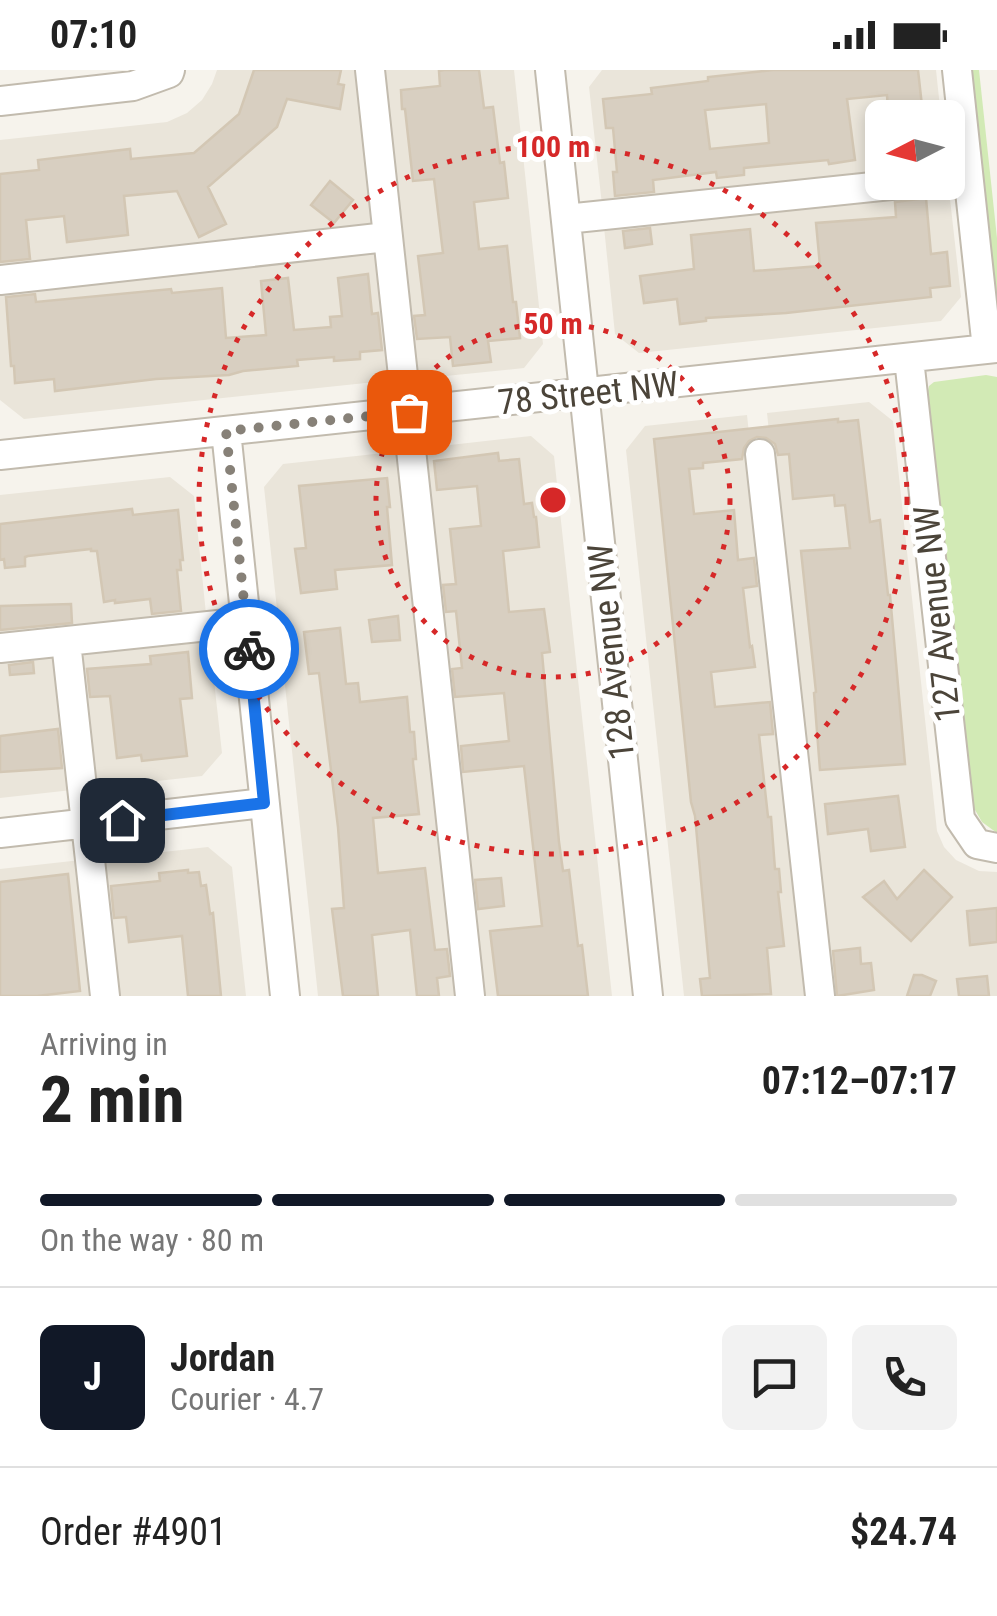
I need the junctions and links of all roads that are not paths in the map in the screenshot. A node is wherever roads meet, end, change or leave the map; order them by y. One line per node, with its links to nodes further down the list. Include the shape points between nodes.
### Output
1 (370, 70): 10 (street)
2 (550, 70): 9 (street, 128 Avenue NW)
3 (957, 70): 5 (street)
4 (170, 71): 6 (street, via 133,86)
5 (957, 100)
6 (0, 101)
7 (865, 188): 9 (street)
8 (962, 200): 12 (street)
9 (566, 219): 14 (street, 128 Avenue NW)
10 (387, 237): 11 (street); 15 (street)
11 (0, 280)
12 (992, 349): 13 (street, 78 Street NW)
13 (909, 359): 14 (street, 78 Street NW); 25 (street, 127 Avenue NW, via 960,819 977,844)
14 (584, 394): 15 (street, 78 Street NW); 29 (street, 128 Avenue NW)
15 (409, 412): 16 (street, 78 Street NW); 28 (street)
16 (226, 431): 18 (street, 78 Street NW); 19 (street)
17 (760, 454): 30 (street)
18 (0, 455)
19 (246, 622): 20 (street); 22 (street)
20 (66, 642): 21 (street); 23 (street)
21 (0, 648)
22 (264, 803): 23 (street); 27 (street)
23 (86, 824): 24 (street); 26 (street)
24 (0, 833)
25 (997, 848)
26 (105, 996)
27 (284, 996)
28 (470, 996)
29 (648, 996)
30 (820, 996)

